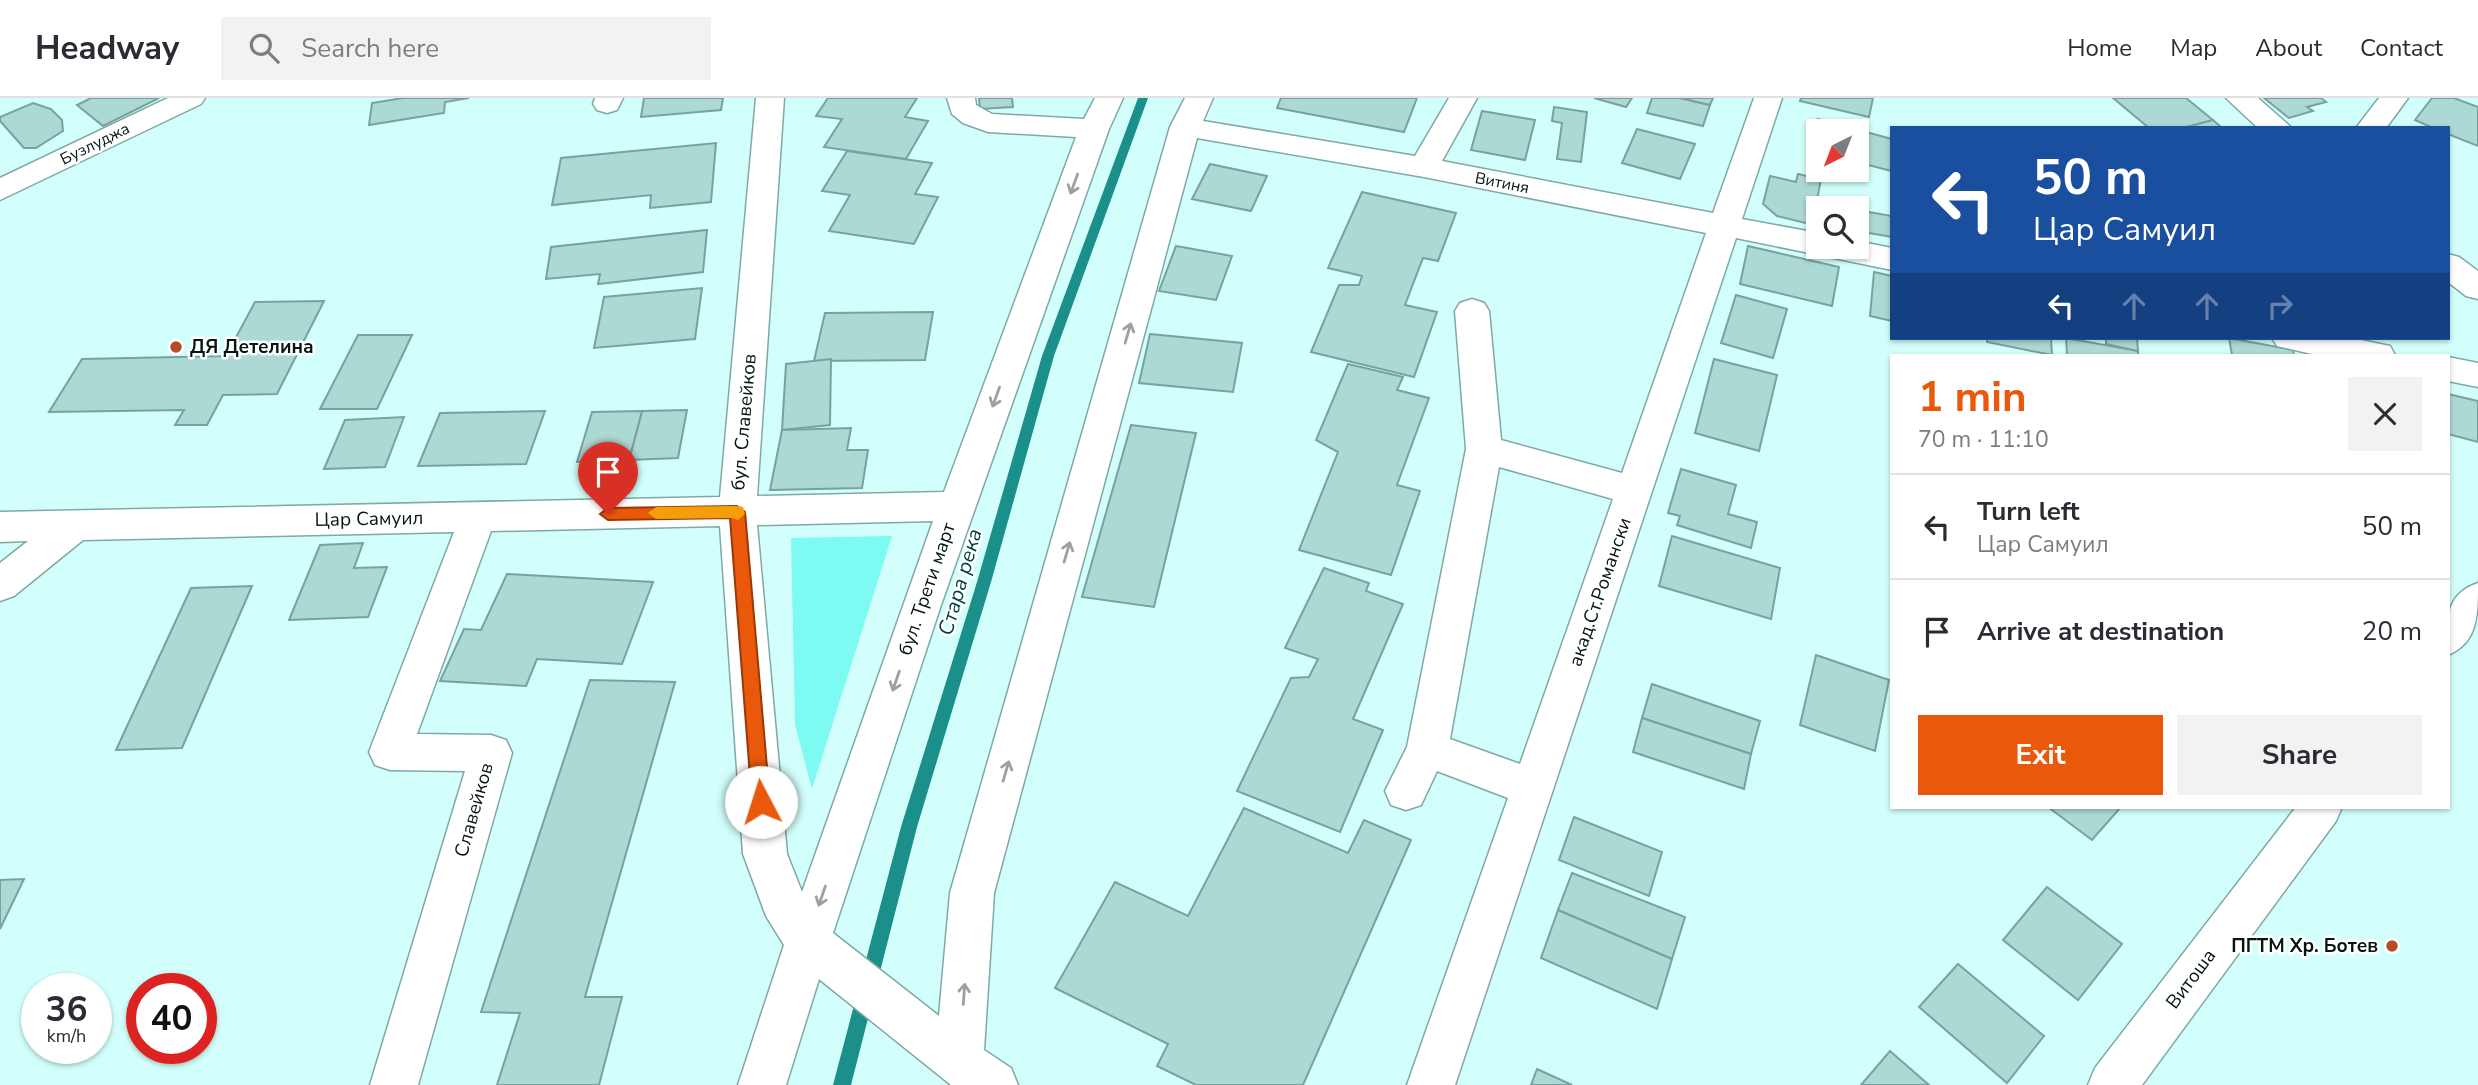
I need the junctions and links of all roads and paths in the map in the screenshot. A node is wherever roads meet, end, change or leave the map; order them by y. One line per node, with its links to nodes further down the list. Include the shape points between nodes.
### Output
1 (191, 98): 13 (street, Бузлуджа)
2 (770, 98): 30 (street, бул. Славейков)
3 (961, 98): 9 (street, via 962,108 988,123)
4 (1463, 98): 12 (street)
5 (1768, 98): 14 (street, акад.Ст.Романски)
6 (2240, 98): 10 (street)
7 (2393, 98): 11 (street)
8 (1192, 112): 12 (street, Витиня); 42 (street, one-way to 8, via 972,893)
9 (1101, 114): 29 (street, бул. Трети март, one-way to 29)
10 (2275, 126)
11 (2372, 126)
12 (1424, 167): 14 (street, Витиня)
13 (0, 190)
14 (1724, 226): 15 (street, Витиня); 28 (street, акад.Ст.Романски)
15 (1806, 242)
16 (2478, 250): 18 (street)
17 (1869, 255): 19 (street)
18 (2450, 258)
19 (1890, 259)
20 (2450, 267): 21 (street)
21 (2478, 288)
22 (1472, 311): 27 (street)
23 (2299, 340): 24 (street)
24 (2373, 354)
25 (2450, 369): 26 (street)
26 (2478, 375)
27 (1484, 449): 28 (street); 37 (street)
28 (1634, 491): 38 (street, акад.Ст.Романски)
29 (956, 506): 30 (street, Цар Самуил); 41 (street, бул. Трети март, one-way to 41)
30 (737, 512): 31 (street, Цар Самуил); 41 (street, бул. Славейков, via 765,854 782,901)
31 (478, 517): 32 (street, Цар Самуил); 43 (street, Славейков, via 390,752 491,753)
32 (75, 525): 33 (street, Цар Самуил); 34 (street)
33 (0, 527)
34 (0, 585)
35 (2478, 599): 36 (street)
36 (2450, 636)
37 (1427, 749): 38 (street); 39 (street)
38 (1532, 788): 45 (street, акад.Ст.Романски)
39 (1406, 791)
40 (2319, 809): 46 (street, Витоша)
41 (807, 941): 42 (street, бул. Славейков); 44 (street, бул. Трети март)
42 (977, 1073)
43 (394, 1085)
44 (762, 1085)
45 (1431, 1085)
46 (2112, 1085)

